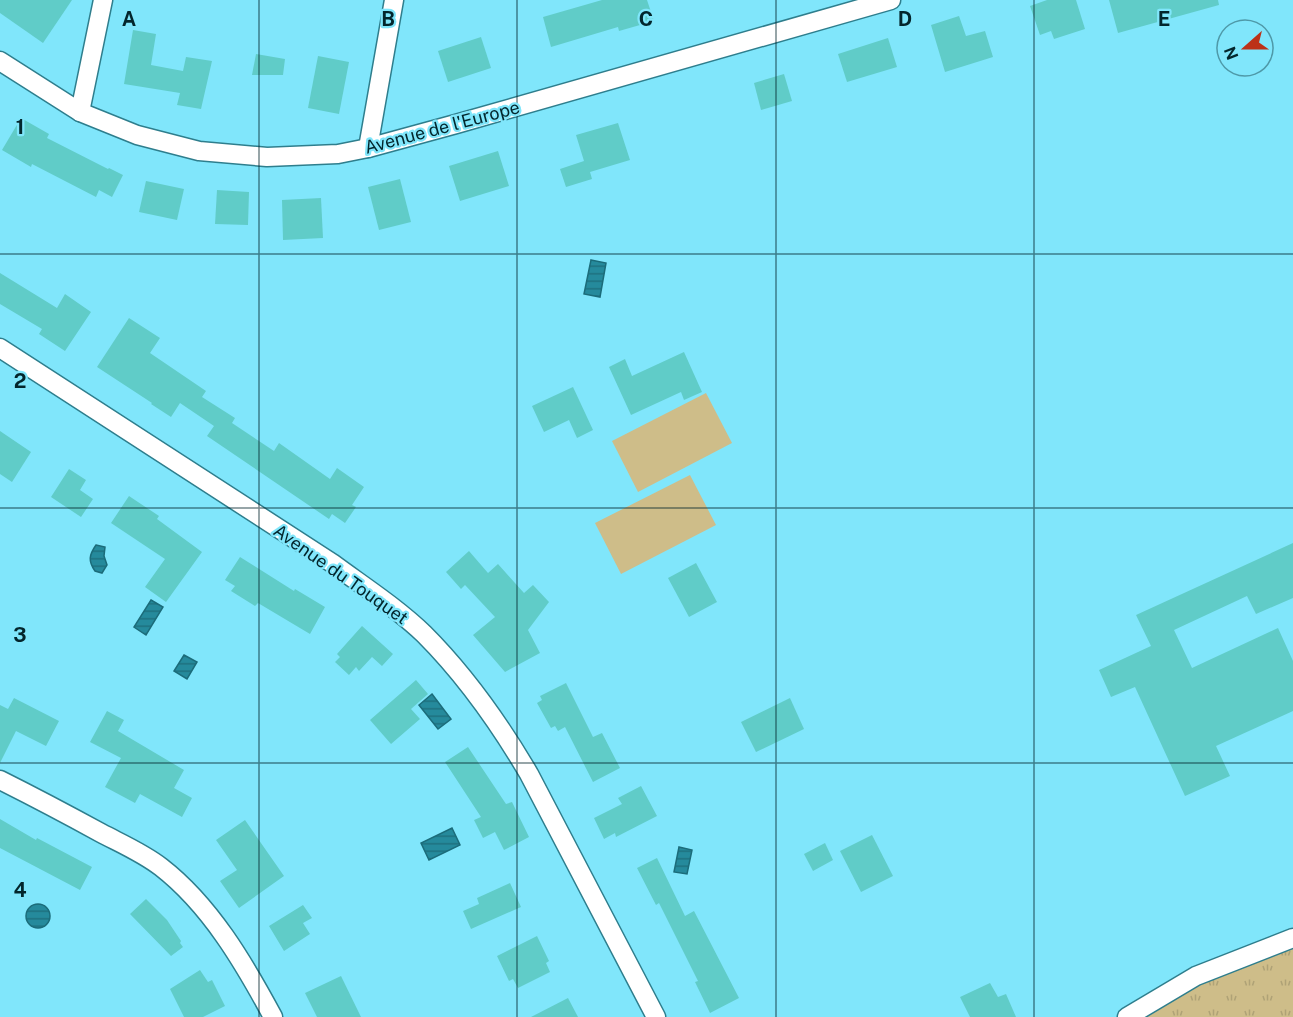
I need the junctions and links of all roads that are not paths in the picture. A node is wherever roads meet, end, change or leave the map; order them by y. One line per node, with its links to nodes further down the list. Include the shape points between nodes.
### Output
1 (102, 0): 5 (street)
2 (394, 0): 6 (street)
3 (891, 0): 6 (street, Avenue de l'Europe)
4 (0, 61): 5 (street, Avenue de l'Europe)
5 (80, 112): 6 (street, Avenue de l'Europe, via 137,135 199,151 267,157 338,154)
6 (368, 148)
7 (0, 348): 11 (street, Avenue du Touquet, via 332,563 423,634 478,693 507,737)
8 (0, 780): 10 (street, via 136,851 182,885 224,936)
9 (1293, 938): 12 (street, via 1197,976)
10 (273, 1017)
11 (656, 1017)
12 (1127, 1017)

